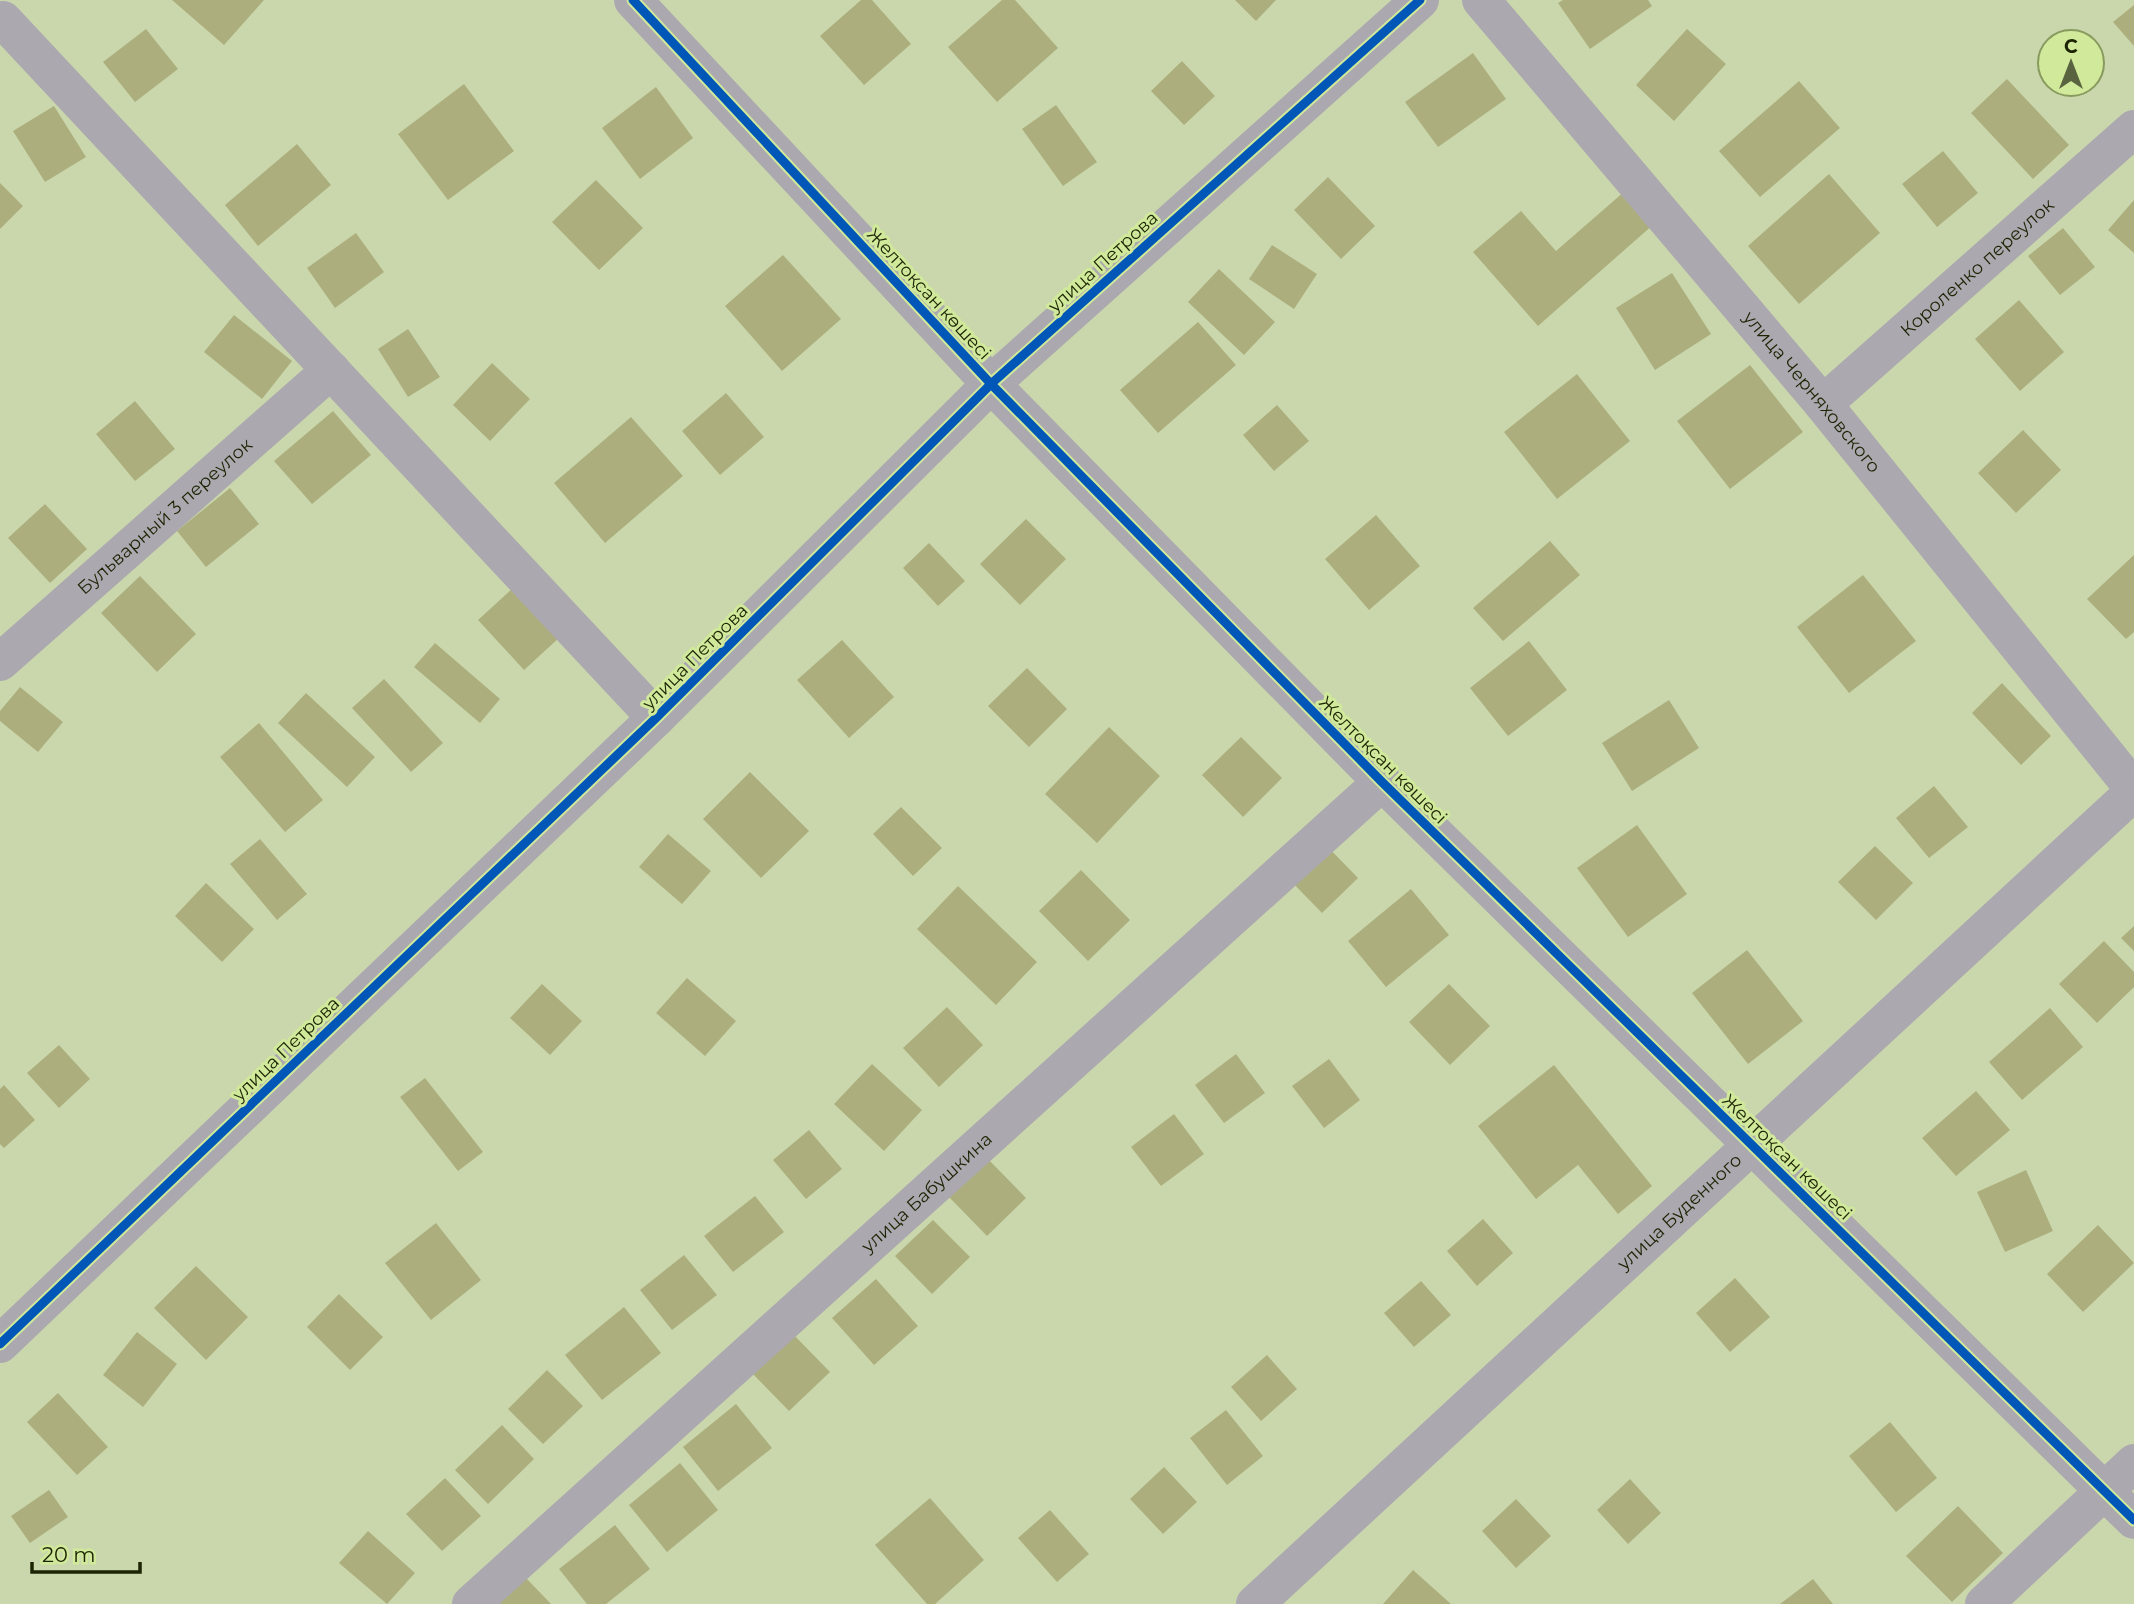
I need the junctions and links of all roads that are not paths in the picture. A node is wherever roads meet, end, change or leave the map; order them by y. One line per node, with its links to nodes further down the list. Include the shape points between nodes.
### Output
1 (633, 0): 7 (street, Желтоқсан көшесі)
2 (1420, 0): 7 (street, улица Петрова)
3 (1481, 0): 8 (street, улица Черняховского)
4 (10, 14): 6 (street)
5 (2134, 130): 8 (street, Короленко переулок)
6 (331, 370): 9 (street, Бульварный 3 переулок); 10 (street)
7 (991, 384): 10 (street, улица Петрова); 11 (street, Желтоқсан көшесі)
8 (1823, 404): 12 (street, улица Черняховского)
9 (0, 662)
10 (656, 718): 14 (street, улица Петрова)
11 (1382, 782): 13 (street, Желтоқсан көшесі); 18 (street, улица Бабушкина)
12 (2134, 790): 13 (street, улица Буденного)
13 (1752, 1145): 16 (street, Желтоқсан көшесі); 19 (street, улица Буденного)
14 (0, 1344)
15 (2134, 1463): 16 (street)
16 (2105, 1491): 17 (street, Желтоқсан көшесі); 20 (street)
17 (2134, 1520)
18 (471, 1604)
19 (1255, 1604)
20 (1984, 1604)

